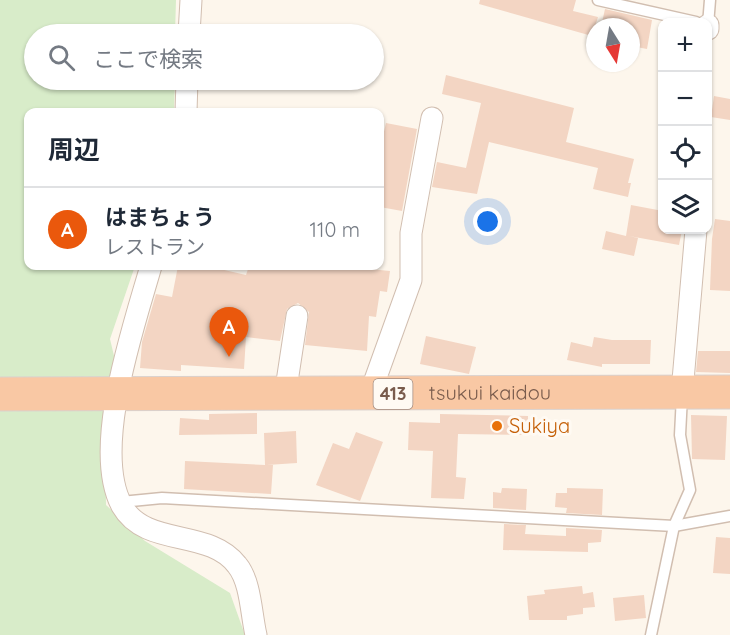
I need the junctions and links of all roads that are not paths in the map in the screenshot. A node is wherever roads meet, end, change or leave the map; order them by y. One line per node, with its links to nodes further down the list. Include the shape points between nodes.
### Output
1 (191, 0): 6 (street)
2 (598, 0): 4 (lane)
3 (710, 0): 5 (lane)
4 (678, 18)
5 (709, 18)
6 (190, 24)
7 (187, 90): 8 (street)
8 (186, 108)
9 (432, 118): 17 (street, via 411,233 411,280)
10 (696, 234): 13 (street)
11 (150, 270): 16 (street)
12 (297, 316): 18 (street)
13 (682, 392): 14 (highway, tsukui kaidou / 413); 17 (highway, tsukui kaidou / 413); 21 (lane, via 680,435 690,490)
14 (730, 392)
15 (0, 394): 16 (highway, tsukui kaidou / 413)
16 (118, 394): 18 (highway, tsukui kaidou / 413); 19 (street, via 110,464)
17 (370, 394): 18 (highway, tsukui kaidou / 413)
18 (285, 395)
19 (121, 502): 21 (lane, via 162,498); 22 (street, via 140,523 165,536 203,543 237,564 245,580)
20 (730, 516): 21 (lane)
21 (674, 526): 23 (lane)
22 (256, 635)
23 (651, 635)

